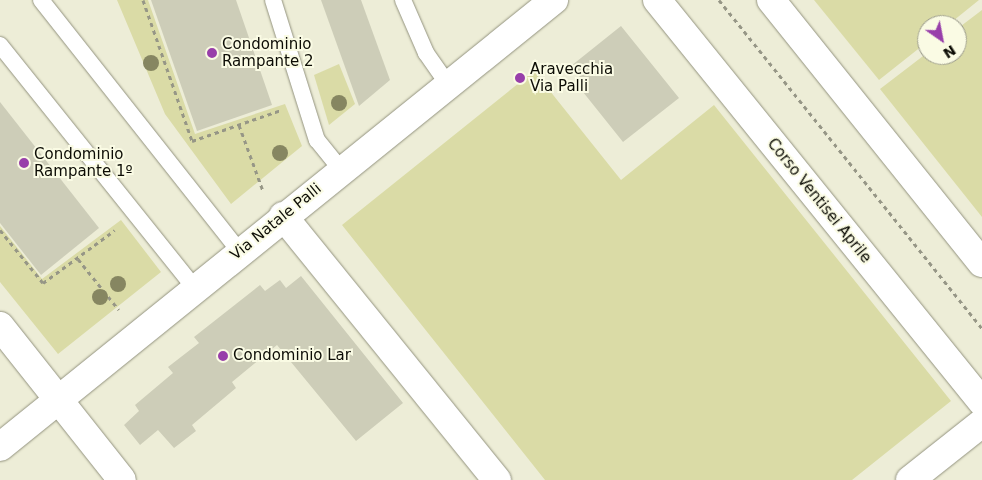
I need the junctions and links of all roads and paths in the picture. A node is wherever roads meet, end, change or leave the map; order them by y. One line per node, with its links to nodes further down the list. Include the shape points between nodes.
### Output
1 (42, 0): 17 (lane)
2 (143, 0): 12 (path, via 192,140)
3 (274, 0): 13 (lane, via 317,140)
4 (403, 0): 10 (lane, via 426,53)
5 (554, 0): 10 (street, Via Natale Palli)
6 (657, 0): 27 (street, Corso Ventisei Aprile)
7 (719, 0): 25 (path)
8 (771, 0): 19 (street)
9 (0, 44): 20 (lane)
10 (448, 84): 13 (street, Via Natale Palli)
11 (282, 110): 12 (path)
12 (239, 125): 14 (path)
13 (342, 170): 14 (street, Via Natale Palli)
14 (275, 206): 17 (street, Via Natale Palli); 31 (street)
15 (118, 228): 18 (path)
16 (0, 230): 18 (path, via 43,283)
17 (240, 252): 20 (street, Via Natale Palli)
18 (78, 259): 22 (path)
19 (982, 263)
20 (195, 288): 26 (street, Via Natale Palli)
21 (128, 306): 22 (path)
22 (121, 312): 23 (path)
23 (114, 318)
24 (0, 326): 26 (street)
25 (982, 328)
26 (57, 401): 29 (street, Via Natale Palli); 30 (street)
27 (982, 402)
28 (982, 424): 32 (street)
29 (0, 447)
30 (122, 480)
31 (497, 480)
32 (910, 480)

